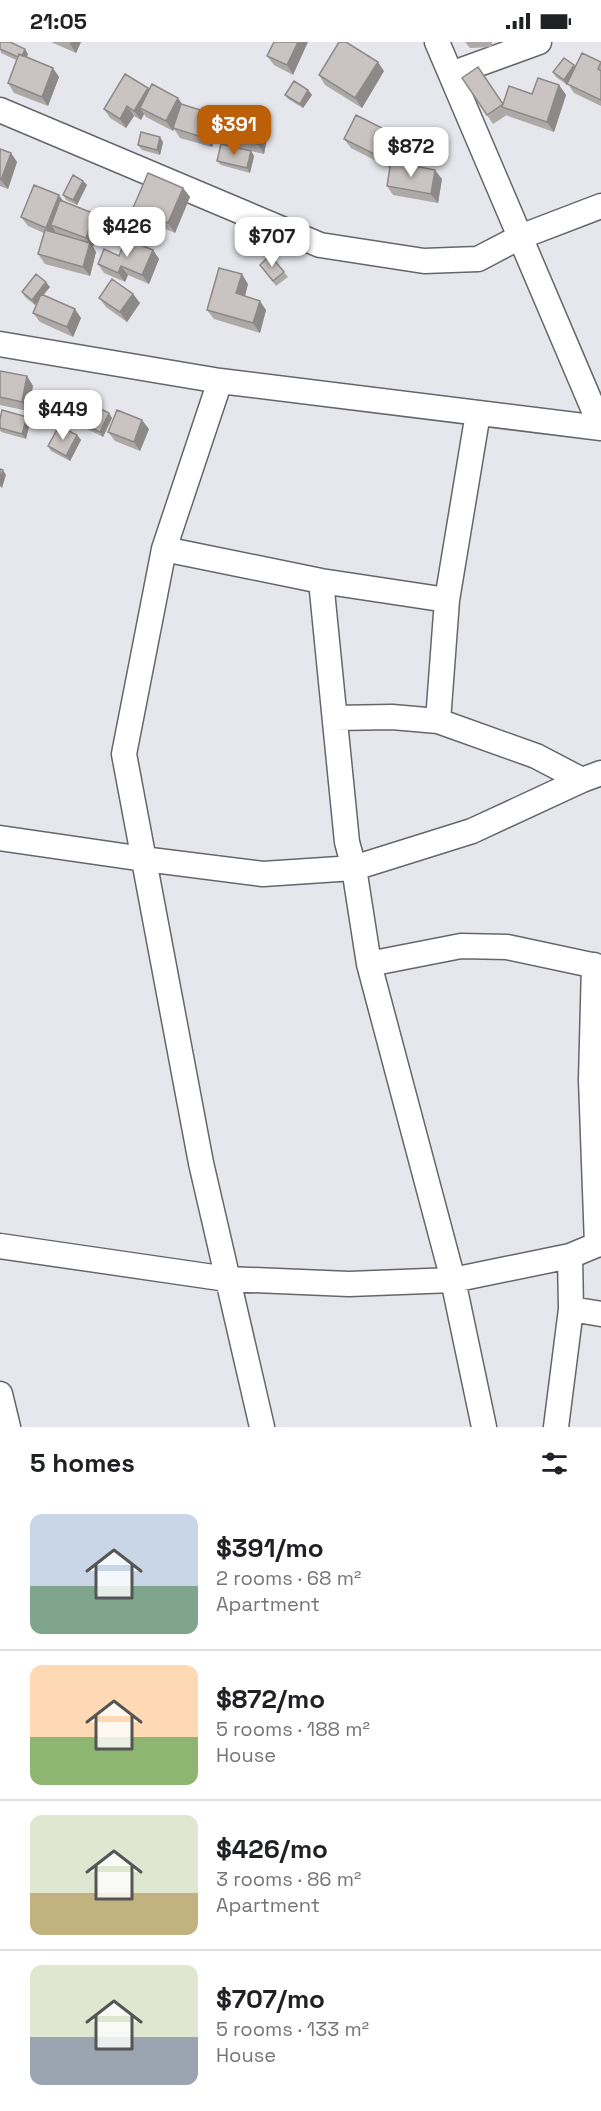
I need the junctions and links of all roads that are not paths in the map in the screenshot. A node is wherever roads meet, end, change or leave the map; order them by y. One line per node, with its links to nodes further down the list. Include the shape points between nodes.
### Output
1 (437, 42): 3 (street)
2 (539, 42): 3 (street)
3 (451, 74): 6 (street)
4 (0, 110): 6 (street, via 320,245 424,261 478,259)
5 (601, 206): 6 (street)
6 (520, 237): 10 (street)
7 (0, 344): 8 (street)
8 (220, 381): 9 (street); 11 (street)
9 (478, 413): 10 (street); 13 (street)
10 (601, 427)
11 (164, 549): 12 (street); 18 (street, via 124,754)
12 (321, 581): 13 (street); 14 (street)
13 (447, 600): 15 (street)
14 (335, 718): 15 (street); 19 (street, via 347,842)
15 (438, 721): 16 (street)
16 (592, 776): 19 (street, via 472,831)
17 (0, 838): 18 (street)
18 (144, 859): 19 (street, via 263,874); 25 (street, via 201,1163)
19 (354, 868): 20 (street)
20 (369, 964): 21 (street, via 461,946 507,947); 26 (street)
21 (598, 966): 22 (street, via 591,1080)
22 (599, 1244): 24 (street)
23 (0, 1246): 25 (street)
24 (570, 1256): 26 (street); 27 (street)
25 (227, 1279): 26 (street, via 349,1284); 31 (street)
26 (453, 1280): 32 (street)
27 (571, 1309): 28 (street); 33 (street)
28 (601, 1314)
29 (0, 1394): 30 (street)
30 (8, 1427)
31 (262, 1427)
32 (484, 1427)
33 (556, 1427)

